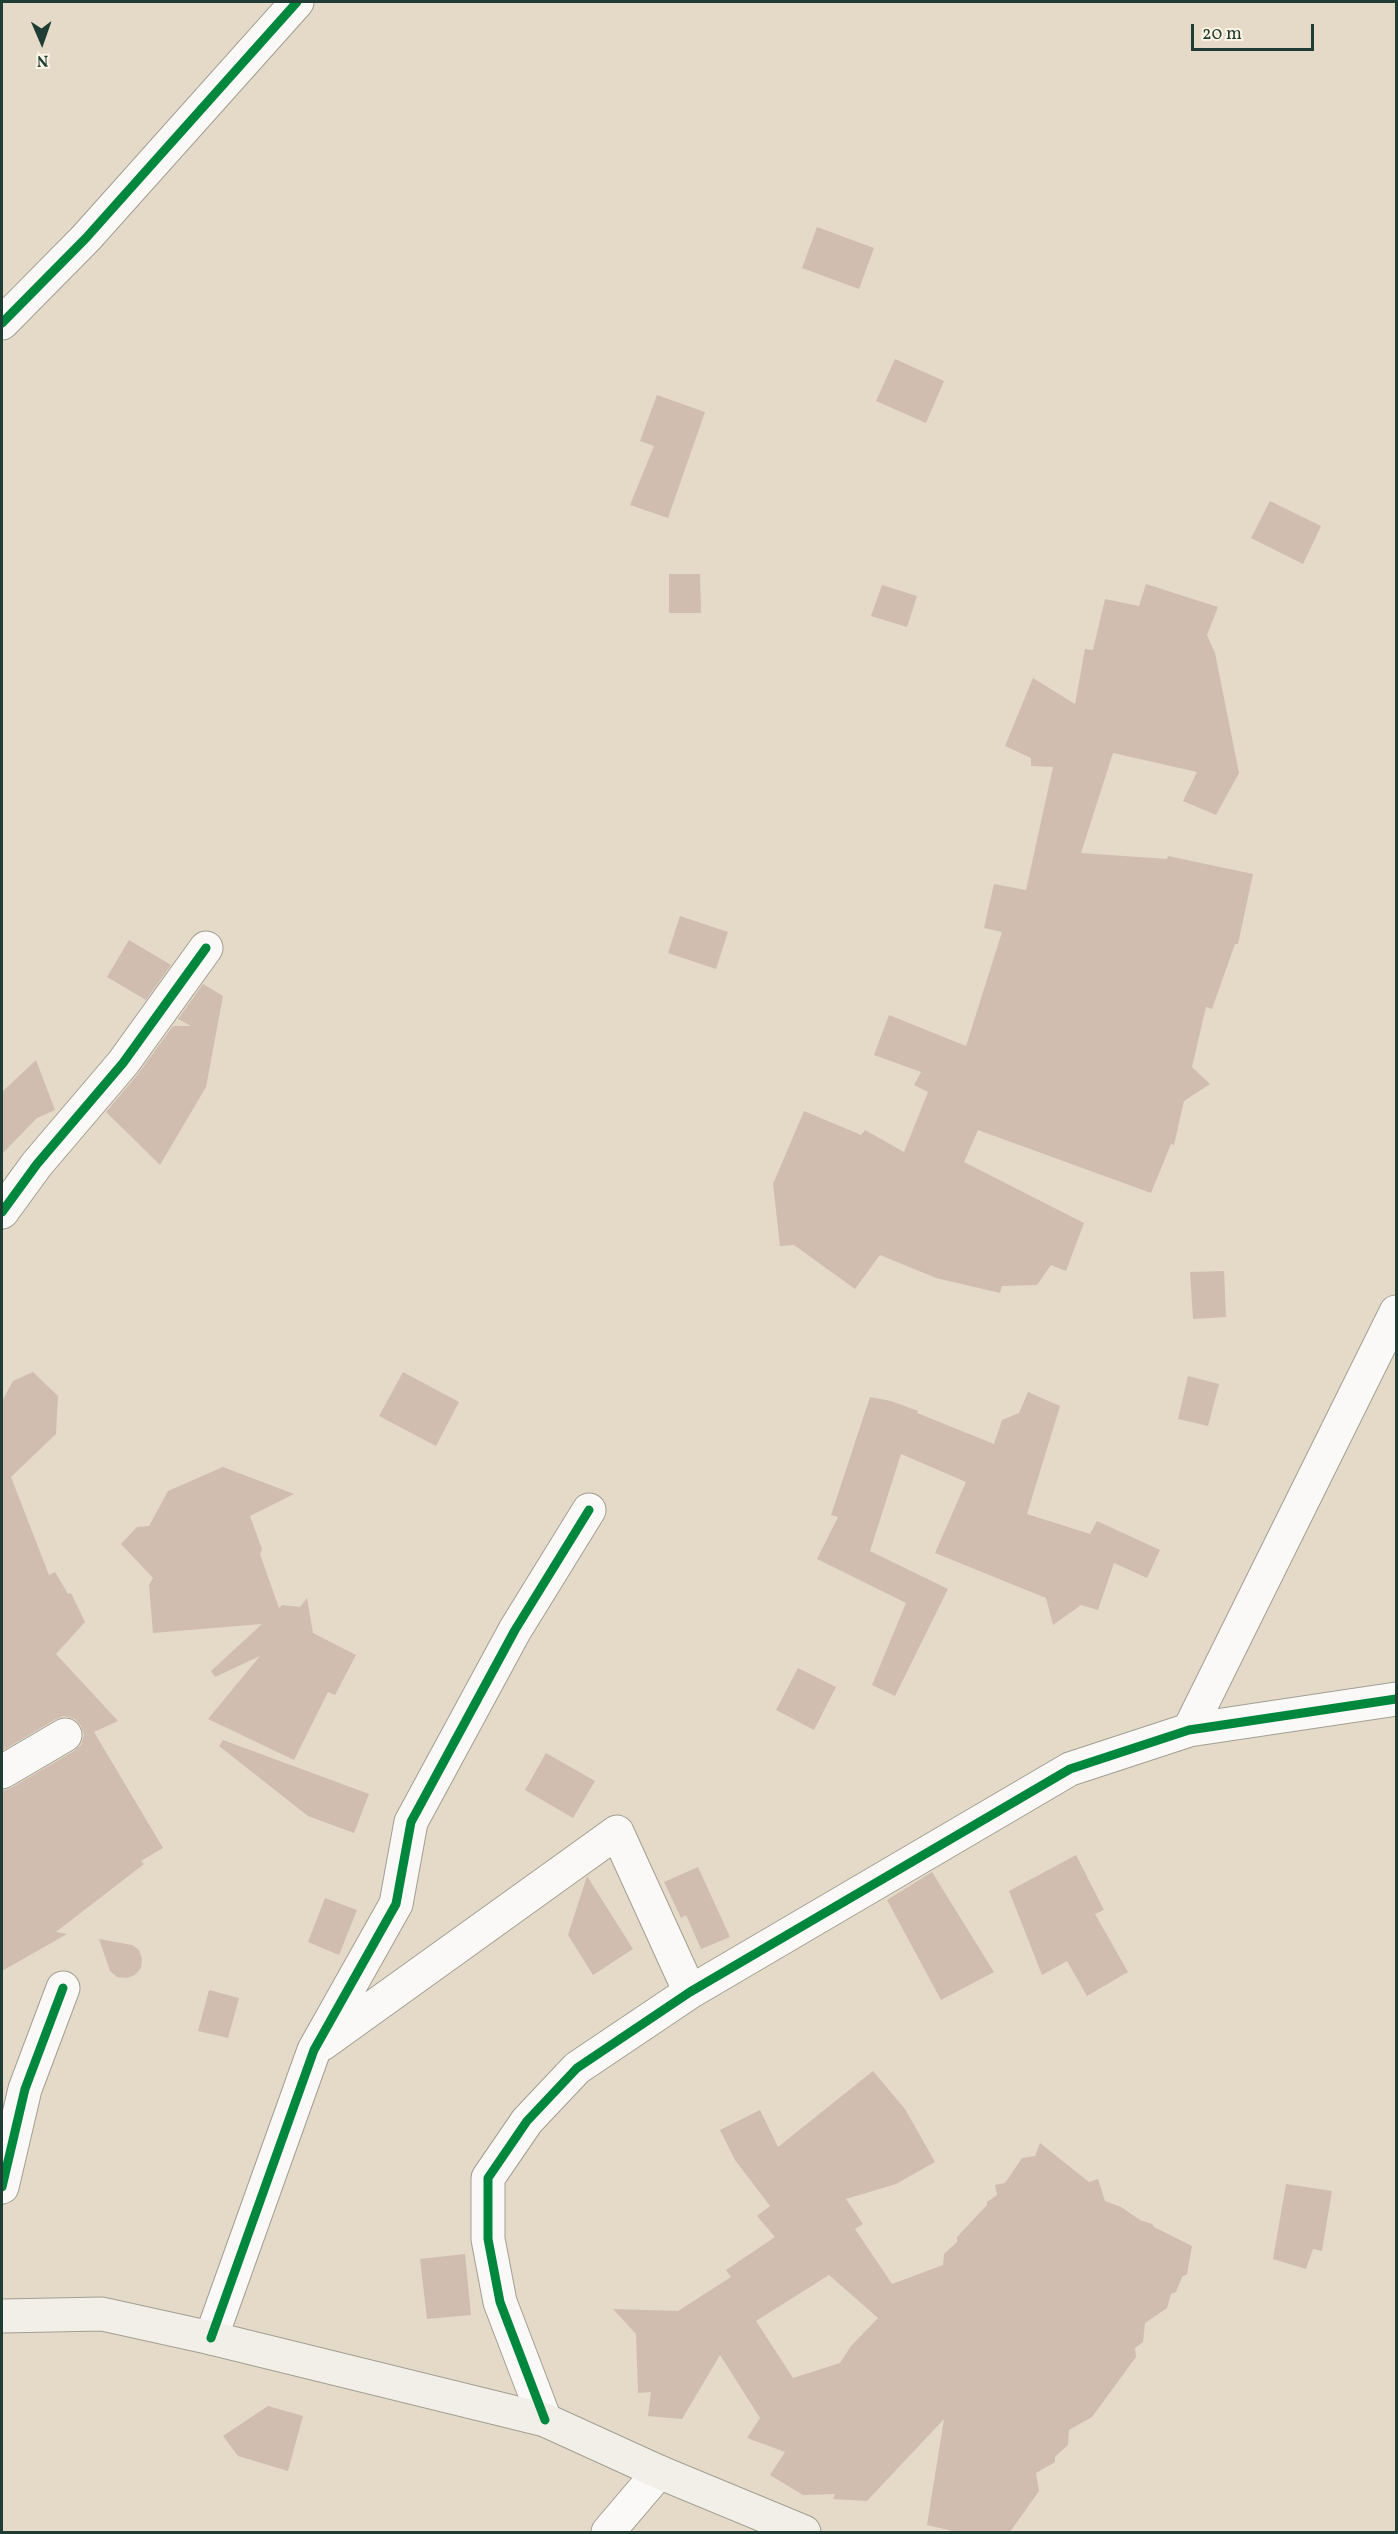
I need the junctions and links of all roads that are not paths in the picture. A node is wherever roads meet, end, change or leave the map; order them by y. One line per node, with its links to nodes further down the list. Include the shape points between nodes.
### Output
1 (297, 2): 2 (street, via 86,238)
2 (2, 323)
3 (206, 948): 4 (street, via 123,1063 37,1164)
4 (2, 1212)
5 (1396, 1312): 8 (street)
6 (589, 1510): 13 (street, via 515,1630 411,1822 396,1905)
7 (1396, 1699): 8 (street)
8 (1188, 1730): 12 (street, via 1070,1769)
9 (65, 1735): 10 (street)
10 (2, 1772)
11 (63, 1988): 14 (street, via 25,2089)
12 (690, 1992): 13 (street, via 617,1832); 17 (street, via 577,2068 527,2121 488,2178 488,2239 500,2302)
13 (314, 2050): 16 (street)
14 (2, 2187)
15 (2, 2316): 16 (street, via 102,2314)
16 (211, 2338): 17 (street)
17 (545, 2420): 18 (street)
18 (659, 2472): 19 (street); 20 (street)
19 (608, 2532)
20 (804, 2532)

